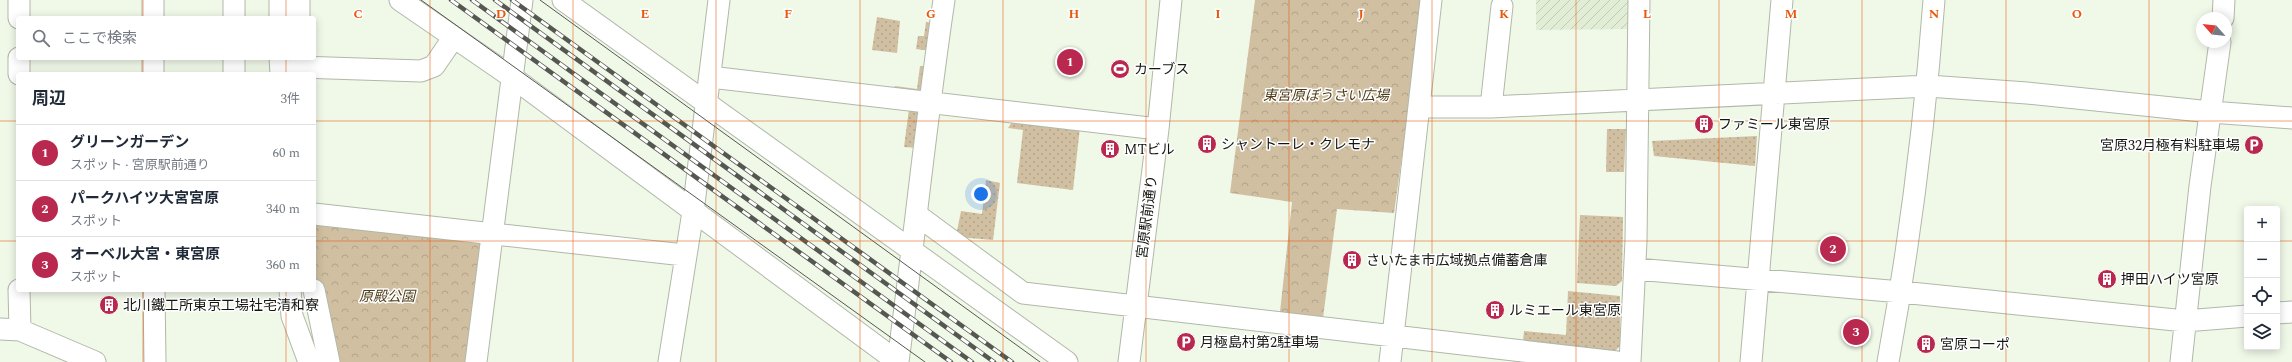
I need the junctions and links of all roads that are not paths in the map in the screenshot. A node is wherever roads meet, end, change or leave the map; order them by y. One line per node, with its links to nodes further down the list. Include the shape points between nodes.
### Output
1 (19, 0): 19 (street)
2 (153, 0): 20 (street)
3 (234, 0): 21 (street)
4 (280, 0): 22 (street)
5 (299, 0): 23 (street)
6 (400, 0): 24 (street)
7 (522, 0): 35 (street)
8 (563, 0): 40 (street)
9 (719, 0): 34 (street)
10 (944, 0): 39 (street)
11 (1171, 0): 45 (street, 宮原駅前通り)
12 (1431, 0): 41 (street)
13 (1639, 0): 38 (street)
14 (1782, 0): 37 (street)
15 (1934, 0): 36 (street)
16 (2224, 0): 18 (street)
17 (1502, 6): 42 (street)
18 (2223, 12)
19 (19, 16)
20 (153, 16)
21 (234, 16)
22 (280, 16)
23 (299, 16)
24 (454, 37): 30 (street, via 434,66 421,71); 35 (street)
25 (2219, 48): 43 (street)
26 (19, 60): 31 (street)
27 (153, 60): 32 (street)
28 (234, 60): 33 (street)
29 (283, 60): 30 (street)
30 (295, 68)
31 (19, 72)
32 (154, 72)
33 (234, 72)
34 (710, 77): 39 (street); 40 (street)
35 (512, 78): 46 (street); 49 (street)
36 (1928, 86): 37 (street); 43 (street, via 2027,92); 58 (street)
37 (1774, 92): 38 (street); 53 (street)
38 (1638, 100): 42 (street); 52 (street)
39 (929, 102): 45 (street); 48 (street)
40 (706, 104): 46 (street); 50 (street)
41 (1419, 107): 42 (street); 65 (street)
42 (1491, 107)
43 (2211, 112): 44 (street); 63 (street)
44 (2292, 118)
45 (1158, 129): 59 (street, 宮原駅前通り)
46 (693, 212): 51 (street); 72 (street)
47 (316, 214): 49 (street)
48 (917, 215): 50 (street); 59 (street, via 1023,293)
49 (493, 234): 51 (street); 70 (street)
50 (913, 253): 72 (street); 73 (street)
51 (684, 255): 71 (street)
52 (1636, 268): 53 (street); 77 (street)
53 (1759, 281): 58 (street); 78 (street)
54 (20, 292): 64 (street)
55 (154, 292): 67 (street)
56 (290, 292): 68 (street, via 292,316)
57 (314, 292): 69 (street)
58 (1901, 292): 63 (street); 79 (street)
59 (1136, 306): 65 (street); 74 (street, 宮原駅前通り)
60 (2292, 312): 61 (street)
61 (2280, 313)
62 (2244, 316): 63 (street)
63 (2185, 321): 80 (street)
64 (10, 330): 66 (street)
65 (1394, 335): 75 (street); 76 (street)
66 (95, 362)
67 (155, 362)
68 (309, 362)
69 (329, 362)
70 (476, 362)
71 (669, 362)
72 (898, 362)
73 (1067, 362)
74 (1129, 362)
75 (1390, 362)
76 (1617, 362)
77 (1630, 362)
78 (1751, 362)
79 (1888, 362)
80 (2181, 362)

